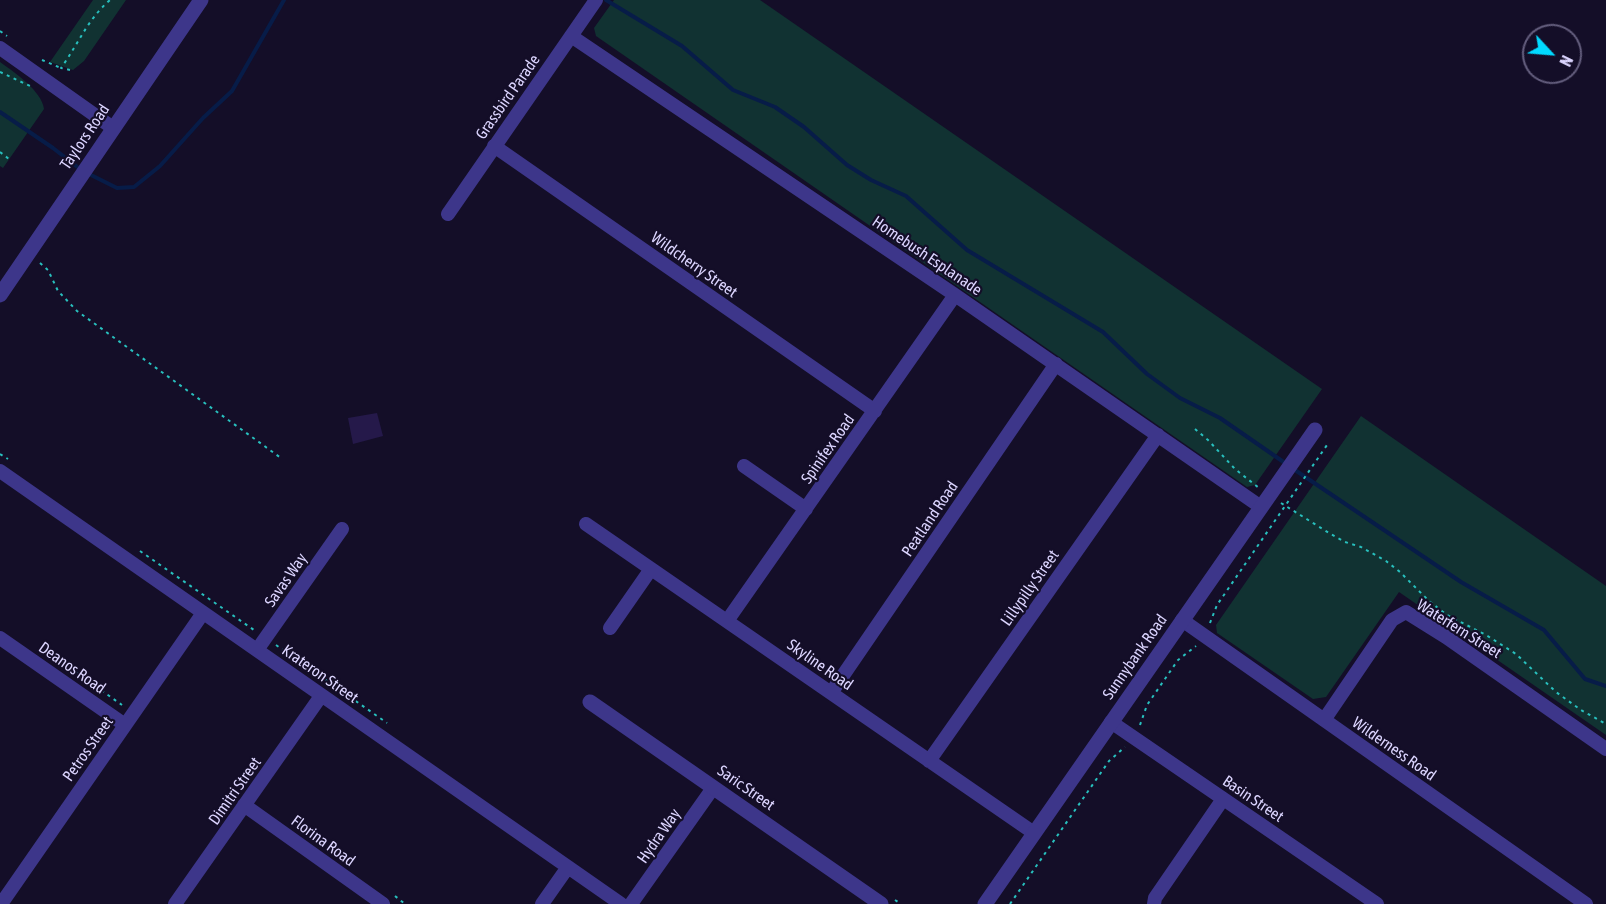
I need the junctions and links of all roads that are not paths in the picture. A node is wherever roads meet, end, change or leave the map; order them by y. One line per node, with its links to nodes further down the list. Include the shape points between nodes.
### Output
1 (201, 0): 5 (street, Taylors Road)
2 (596, 0): 3 (street, Grassbird Parade)
3 (571, 36): 6 (street, Grassbird Parade); 9 (street, Homebush Esplanade)
4 (5, 43): 5 (street)
5 (113, 128): 8 (street, Taylors Road)
6 (494, 146): 7 (street, Grassbird Parade); 11 (street, Wildcherry Street)
7 (448, 214)
8 (0, 295)
9 (955, 295): 10 (street, Homebush Esplanade); 11 (street, Spinifex Road)
10 (1056, 364): 13 (street, Homebush Esplanade); 27 (street, Peatland Road)
11 (874, 411): 17 (street, Spinifex Road)
12 (1315, 430): 16 (street, Sunnybank Road)
13 (1158, 435): 16 (street, Homebush Esplanade); 34 (street, Lillypilly Street)
14 (744, 466): 17 (street)
15 (0, 471): 21 (street, Krateron Street)
16 (1265, 502): 22 (street, Sunnybank Road)
17 (806, 509): 23 (street, Spinifex Road)
18 (586, 524): 20 (street, Skyline Road)
19 (342, 530): 26 (street, Savas Way)
20 (651, 569): 23 (street, Skyline Road); 24 (street)
21 (203, 613): 26 (street, Krateron Street); 32 (street, Petros Street)
22 (1182, 620): 30 (street, Wilderness Road); 31 (street, Sunnybank Road)
23 (728, 621): 27 (street, Skyline Road)
24 (610, 628)
25 (0, 638): 32 (street, Deanos Road)
26 (257, 650): 28 (street, Krateron Street)
27 (831, 693): 34 (street, Skyline Road)
28 (321, 696): 37 (street, Dimitri Street); 39 (street, Krateron Street)
29 (590, 702): 35 (street, Saric Street)
30 (1324, 720): 33 (street, Waterfern Street, via 1392,620 1406,612); 52 (street, Wilderness Road)
31 (1111, 722): 36 (street, Basin Street); 38 (street, Sunnybank Road)
32 (125, 725): 41 (street, Petros Street)
33 (1606, 749)
34 (929, 761): 38 (street, Skyline Road)
35 (713, 788): 47 (street, Hydra Way); 48 (street, Saric Street)
36 (1223, 799): 50 (street); 51 (street, Basin Street)
37 (244, 805): 40 (street, Florina Road); 42 (street, Dimitri Street)
38 (1034, 833): 49 (street, Sunnybank Road)
39 (568, 867): 45 (street); 46 (street, Krateron Street)
40 (365, 892): 43 (street); 44 (street, Florina Road)
41 (1, 904)
42 (175, 904)
43 (357, 904)
44 (382, 904)
45 (542, 904)
46 (621, 904)
47 (632, 904)
48 (880, 904)
49 (985, 904)
50 (1154, 904)
51 (1377, 904)
52 (1586, 904)

